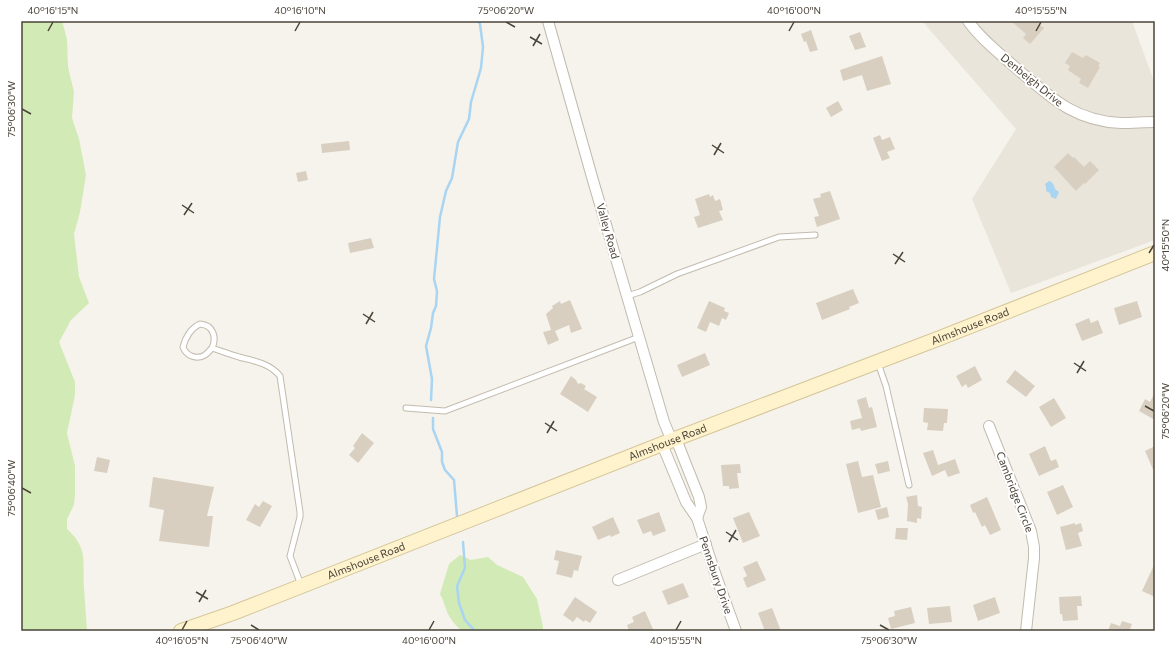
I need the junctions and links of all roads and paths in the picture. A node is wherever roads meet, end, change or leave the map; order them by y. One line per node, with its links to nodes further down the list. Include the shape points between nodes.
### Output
1 (548, 21): 6 (street, Valley Road)
2 (968, 21): 3 (street, Denbeigh Drive, via 983,38 1051,99 1070,110 1109,122)
3 (1155, 122)
4 (815, 235): 6 (lane, via 779,237 677,274)
5 (1155, 253): 9 (main road, Almshouse Road)
6 (627, 296): 7 (street, Valley Road)
7 (639, 337): 10 (lane, via 445,411); 12 (street, Valley Road)
8 (212, 348): 8 (lane, via 198,357 190,356 183,347 193,328 200,324 209,326 212,330 215,339); 17 (lane, via 268,365 280,376 300,512 290,556)
9 (878, 362): 12 (main road, Almshouse Road); 13 (lane)
10 (406, 408)
11 (989, 426): 20 (street, Cambridge Circle, via 1031,531 1034,547)
12 (670, 441): 14 (street, Pennsbury Drive, via 686,502); 14 (street, Pennsbury Drive, via 699,497 701,507); 17 (main road, Almshouse Road)
13 (909, 485)
14 (698, 518): 15 (street, Pennsbury Drive)
15 (706, 544): 16 (street); 19 (street, Pennsbury Drive)
16 (618, 580)
17 (302, 586): 18 (main road, Almshouse Road)
18 (180, 631)
19 (736, 631)
20 (1026, 631)

